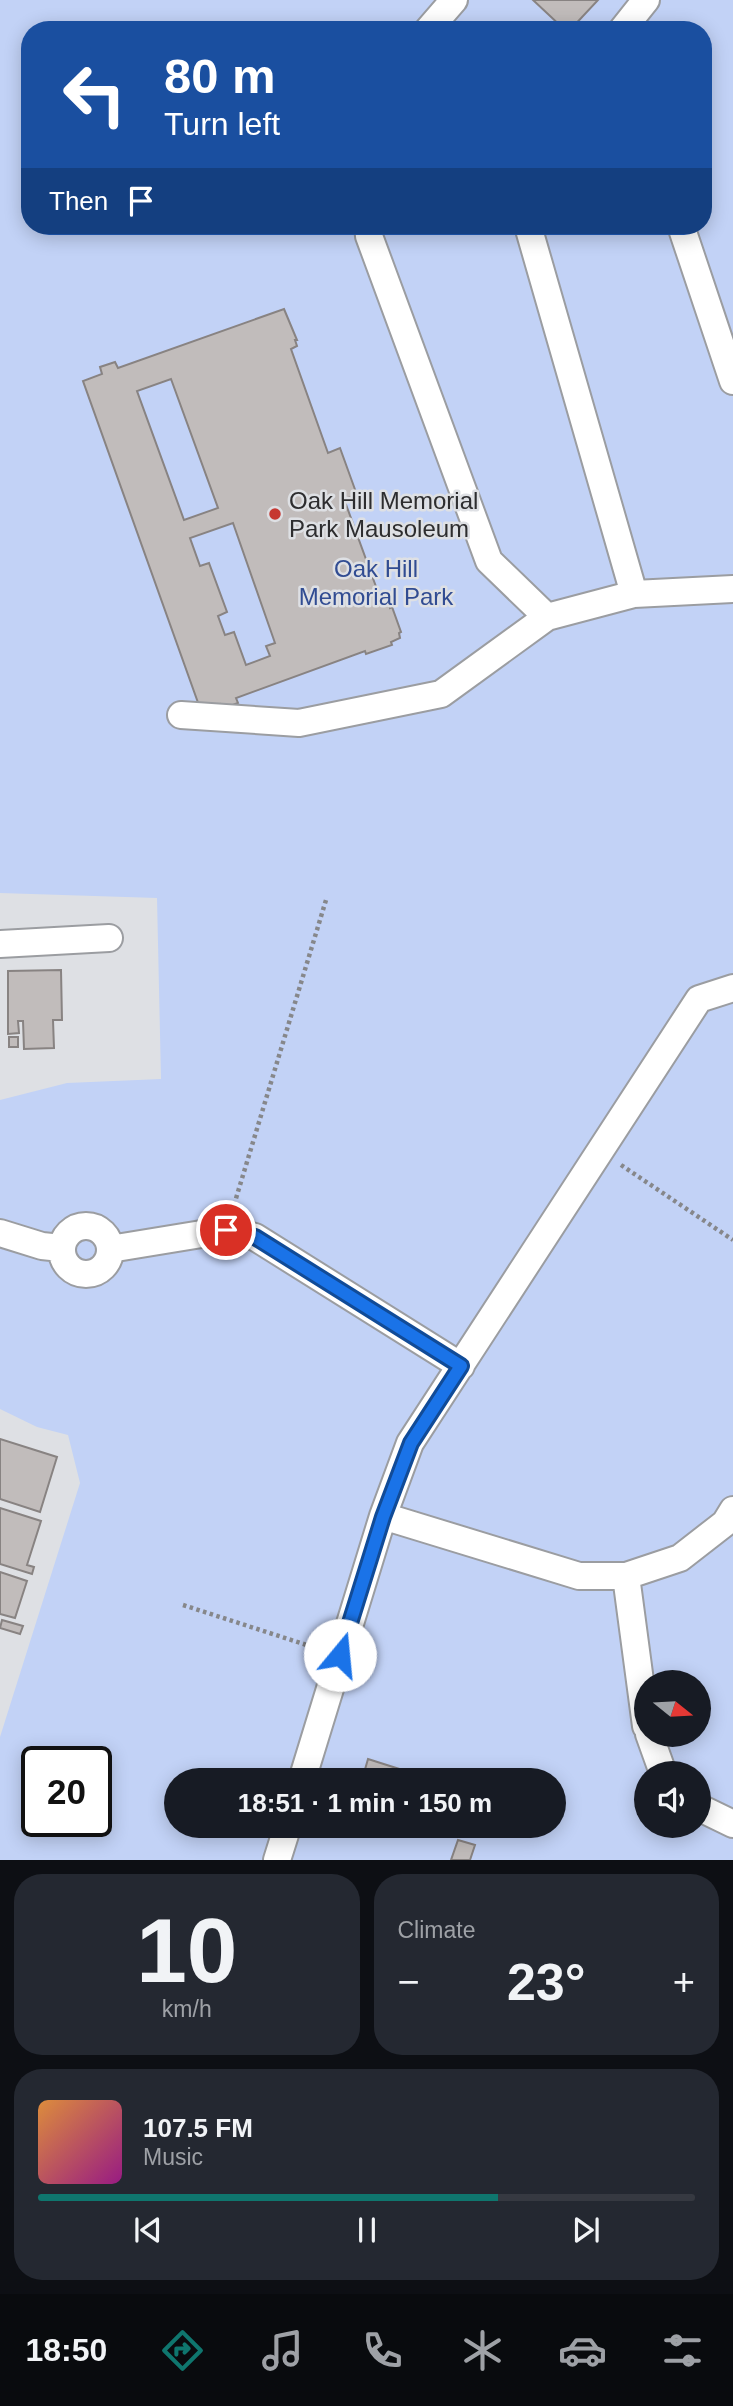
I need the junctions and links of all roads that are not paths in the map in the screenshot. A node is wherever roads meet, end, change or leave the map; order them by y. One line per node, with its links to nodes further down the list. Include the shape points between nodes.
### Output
1 (454, 0): 3 (lane)
2 (646, 0): 4 (lane)
3 (436, 21)
4 (629, 21)
5 (369, 235): 11 (lane, via 489,561)
6 (531, 235): 10 (lane)
7 (684, 235): 8 (lane)
8 (733, 381)
9 (733, 589): 10 (lane)
10 (634, 594): 11 (lane)
11 (547, 617): 12 (lane, via 441,694 299,723)
12 (181, 715)
13 (109, 938): 14 (lane)
14 (0, 944)
15 (733, 988): 19 (lane, via 699,999)
16 (0, 1233): 17 (lane)
17 (61, 1248): 18 (lane, via 66,1235 79,1227 93,1227 105,1235); 18 (lane, via 64,1261 85,1275 99,1271)
18 (110, 1248): 19 (lane, via 226,1230 255,1237)
19 (461, 1366): 21 (lane, via 411,1443)
20 (733, 1510): 22 (lane, via 725,1522 680,1558)
21 (383, 1517): 22 (lane, via 579,1576); 24 (lane)
22 (626, 1576): 23 (lane)
23 (639, 1670)
24 (306, 1768)
25 (711, 1813): 26 (lane)
26 (733, 1824)
27 (284, 1838): 28 (lane)
28 (277, 1860)

